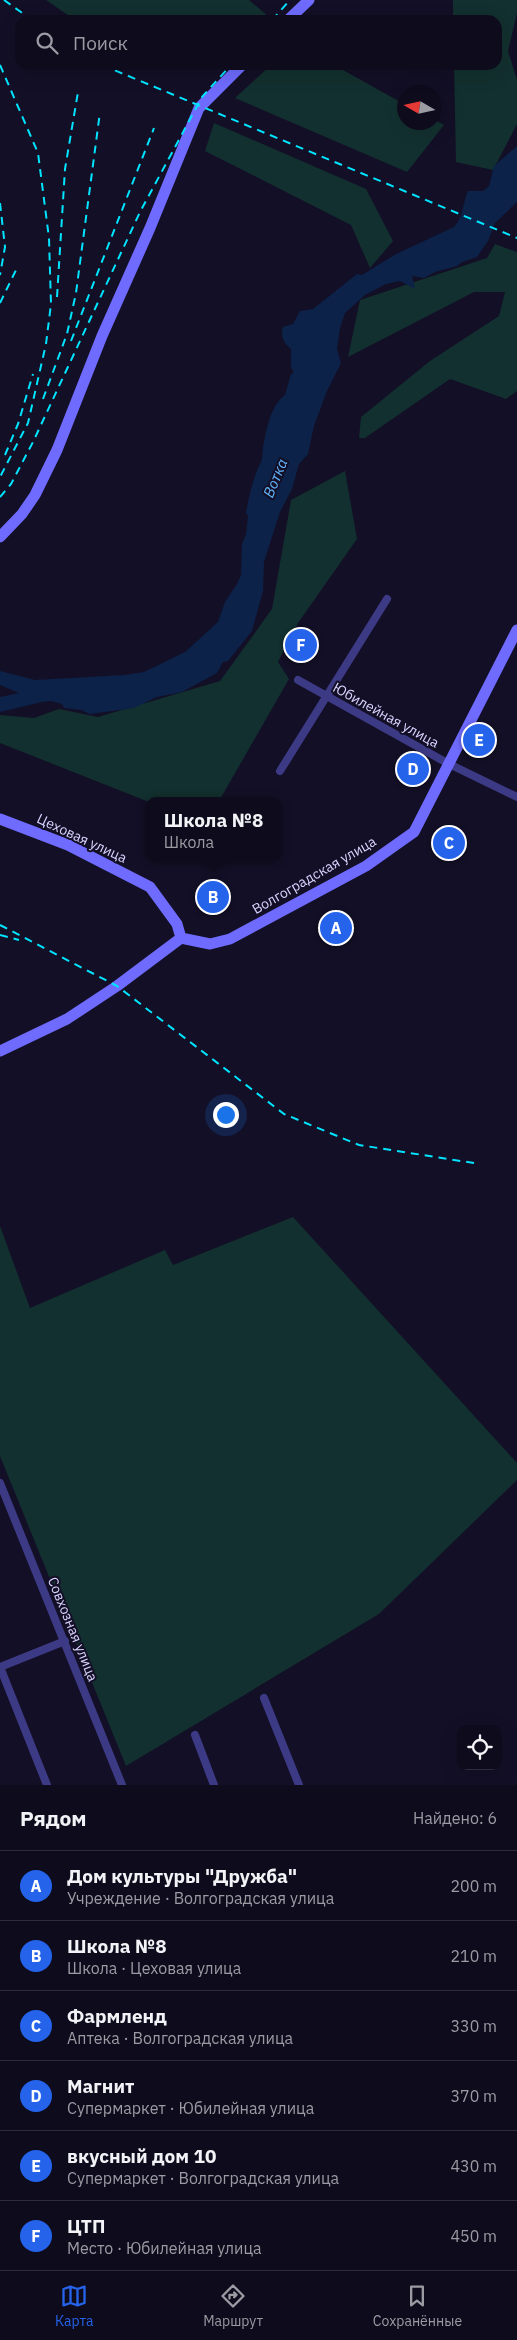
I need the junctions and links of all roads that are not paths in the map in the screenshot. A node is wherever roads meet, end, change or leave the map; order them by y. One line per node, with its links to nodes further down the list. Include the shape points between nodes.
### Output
1 (309, 0): 2 (main road)
2 (293, 15)
3 (237, 70): 4 (main road, via 198,108 57,450 34,496)
4 (0, 537)
5 (387, 598): 8 (street)
6 (517, 630): 9 (main road, Волгоградская улица)
7 (298, 680): 8 (street, Юбилейная улица)
8 (325, 695): 9 (street, Юбилейная улица); 10 (street)
9 (449, 764): 11 (street, Юбилейная улица); 13 (main road, Волгоградская улица, via 414,832 366,866 230,939 210,944)
10 (280, 771)
11 (517, 797)
12 (0, 819): 13 (main road, Цеховая улица, via 68,845 150,887 177,924)
13 (181, 938): 14 (main road, via 67,1019)
14 (0, 1051)
15 (0, 1483): 16 (street, Совхозная улица)
16 (65, 1641): 17 (street); 21 (street, Совхозная улица)
17 (0, 1667): 20 (street)
18 (264, 1698): 23 (street)
19 (195, 1735): 22 (street)
20 (47, 1785)
21 (122, 1785)
22 (214, 1785)
23 (299, 1785)

